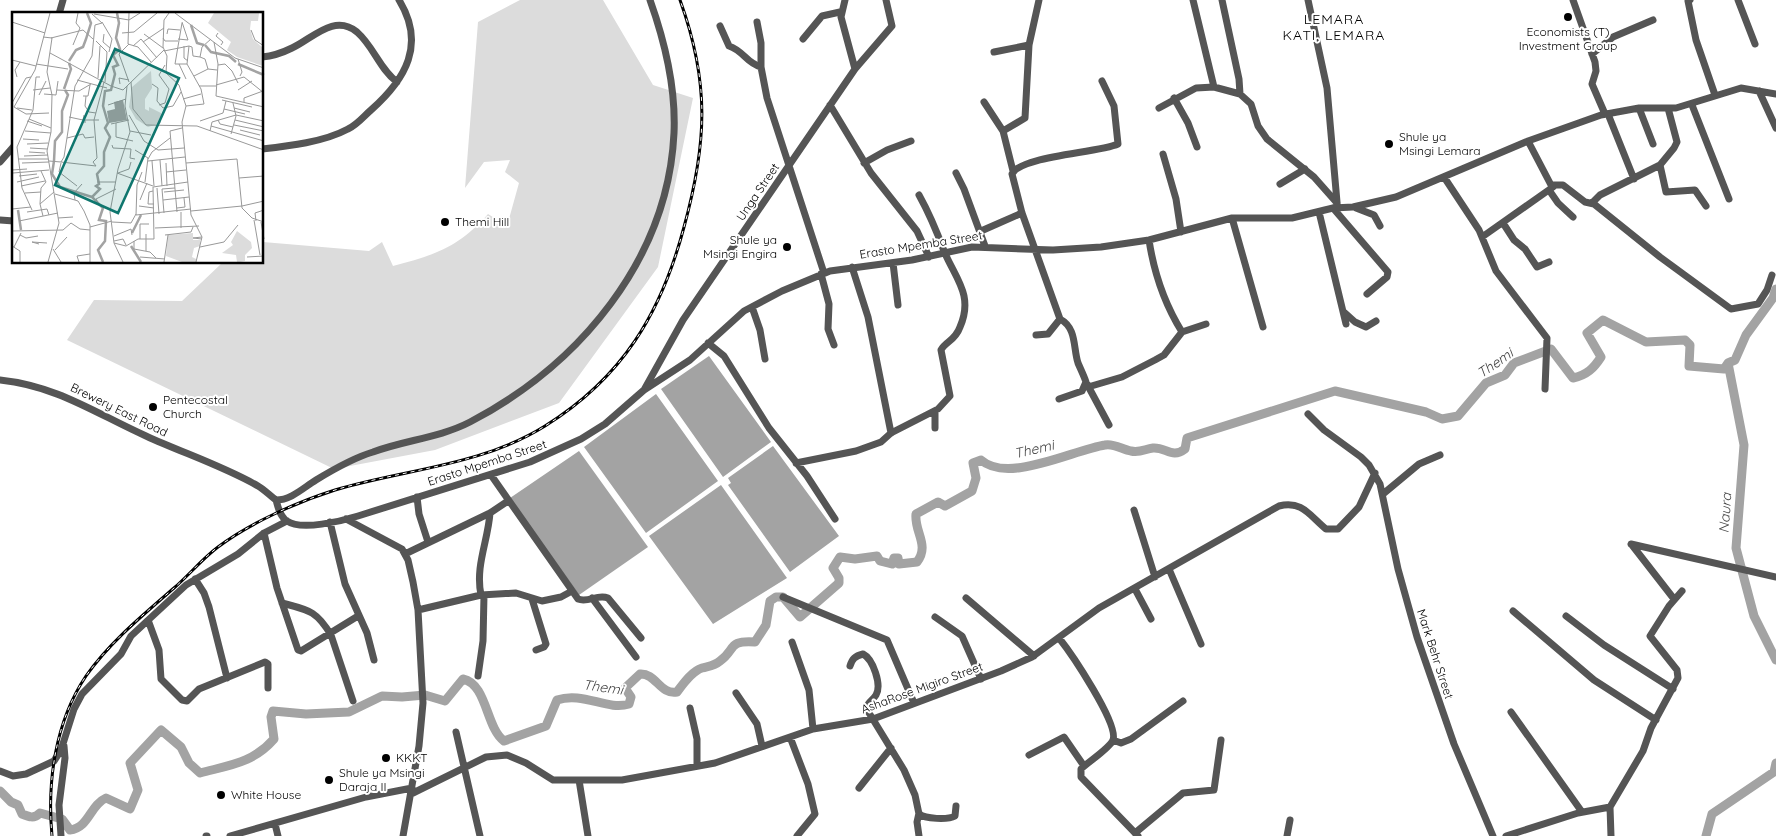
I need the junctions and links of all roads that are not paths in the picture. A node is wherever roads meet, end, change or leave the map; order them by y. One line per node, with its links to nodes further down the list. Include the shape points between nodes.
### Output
1 (399, 0): 25 (street, via 410,29 411,51 406,69)
2 (650, 0): 114 (street, via 661,31 672,86 674,132 671,162 654,228 605,314 549,371 526,389 469,422 425,439 374,451 335,469 295,494)
3 (845, 0): 12 (street)
4 (886, 0): 23 (street, Unga Street, via 892,26)
5 (1039, 0): 18 (street)
6 (1193, 0): 26 (street)
7 (1222, 0): 28 (street)
8 (1308, 0): 62 (street, via 1327,88)
9 (1573, 0): 20 (street)
10 (1690, 0): 30 (street, via 1696,40)
11 (1738, 0): 17 (street)
12 (840, 12): 16 (street, via 822,16); 23 (street)
13 (1653, 20): 20 (street, via 1613,37)
14 (757, 22): 22 (street)
15 (720, 26): 22 (street, via 729,46 740,49 752,64)
16 (803, 39)
17 (1755, 44)
18 (1029, 45): 19 (street); 40 (street, via 1025,118)
19 (994, 52)
20 (1592, 54): 38 (street, via 1596,67 1592,84)
21 (264, 57): 25 (street, via 293,48 322,29 338,25 349,27 365,40 379,64)
22 (761, 67): 51 (street, via 767,98)
23 (856, 69): 33 (street, Unga Street)
24 (1102, 81): 53 (street, via 1114,106 1118,144 1036,160)
25 (397, 82): 46 (street, via 385,98 348,129 309,141)
26 (1214, 87): 28 (street); 31 (street, via 1196,88)
27 (1759, 92): 29 (street, Erasto Mpemba Street); 30 (street, Erasto Mpemba Street, via 1741,88); 39 (street)
28 (1240, 94): 52 (street, via 1251,104 1258,126 1267,139)
29 (1776, 94)
30 (1715, 95): 34 (street, Erasto Mpemba Street)
31 (1174, 98): 35 (street); 44 (street)
32 (984, 102): 40 (street)
33 (830, 105): 49 (street); 51 (street, Unga Street)
34 (1692, 105): 37 (street, Erasto Mpemba Street); 60 (street)
35 (1159, 108)
36 (1639, 108): 37 (street, Erasto Mpemba Street); 38 (street, Erasto Mpemba Street); 43 (street)
37 (1668, 108): 50 (street, via 1677,142)
38 (1607, 114): 42 (street, Erasto Mpemba Street); 56 (street)
39 (1776, 128)
40 (1003, 131): 53 (street)
41 (911, 141): 49 (street)
42 (1528, 141): 55 (street, Erasto Mpemba Street); 58 (street)
43 (1653, 144)
44 (1197, 147)
45 (12, 148): 48 (street)
46 (264, 149)
47 (1163, 154): 72 (street)
48 (0, 162)
49 (864, 163): 78 (street, via 913,224)
50 (1660, 165): 56 (street); 63 (street, via 1666,192 1695,190)
51 (789, 166): 82 (street); 101 (street, Unga Street, via 683,320)
52 (1305, 169): 57 (street); 62 (street, via 1330,192)
53 (1013, 171): 66 (street, via 1012,180)
54 (956, 173): 71 (street)
55 (1444, 177): 64 (street, Erasto Mpemba Street, via 1396,197); 73 (street)
56 (1634, 179): 61 (street, via 1600,195)
57 (1280, 184)
58 (1551, 189): 61 (street, via 1563,184 1585,202); 67 (street, via 1561,207); 69 (street)
59 (919, 195): 77 (street)
60 (1728, 199)
61 (1592, 203): 83 (street, via 1731,309 1758,304 1768,290)
62 (1336, 206): 64 (street, Erasto Mpemba Street); 65 (street, Erasto Mpemba Street); 84 (street, via 1388,272 1387,277)
63 (1706, 206)
64 (1353, 207): 70 (street, via 1374,215)
65 (1319, 212): 68 (street, Erasto Mpemba Street, via 1286,219); 87 (street)
66 (1022, 213): 71 (street); 76 (street)
67 (1574, 217)
68 (1232, 218): 72 (street, Erasto Mpemba Street); 92 (street)
69 (1503, 223): 73 (street); 79 (street, via 1537,267)
70 (1380, 226)
71 (981, 231): 75 (street)
72 (1182, 232): 74 (street, Erasto Mpemba Street)
73 (1482, 237): 100 (street, via 1496,271 1547,338)
74 (1149, 240): 76 (street, Erasto Mpemba Street, via 1080,249); 93 (street, via 1160,286)
75 (985, 246): 76 (street, Erasto Mpemba Street); 77 (street, Erasto Mpemba Street)
76 (1036, 249): 88 (street)
77 (945, 253): 78 (street, Erasto Mpemba Street); 103 (street, via 961,283 965,307 955,338 941,350 950,396)
78 (929, 257): 80 (street, Erasto Mpemba Street)
79 (1549, 262)
80 (892, 263): 81 (street, Erasto Mpemba Street); 85 (street)
81 (852, 267): 82 (street, Erasto Mpemba Street); 107 (street, via 868,317)
82 (823, 274): 86 (street, Erasto Mpemba Street, via 782,290); 96 (street, via 829,304 828,329)
83 (1772, 275)
84 (1367, 294)
85 (898, 305)
86 (752, 307): 95 (street, Erasto Mpemba Street, via 737,316); 97 (street)
87 (1344, 313): 89 (street, via 1366,327); 91 (street)
88 (1060, 319): 94 (street, via 1048,334); 99 (street, via 1070,329)
89 (1376, 321)
90 (1206, 324): 93 (street)
91 (1346, 324)
92 (1263, 327)
93 (1182, 332): 99 (street, via 1164,355 1122,377)
94 (1036, 335)
95 (708, 343): 101 (street, Erasto Mpemba Street, via 676,370); 109 (street, via 724,356 764,421)
96 (834, 345)
97 (765, 359)
98 (0, 380): 114 (street, Brewery East Road, via 57,392 145,436 244,478)
99 (1087, 385): 102 (street, via 1082,391); 105 (street)
100 (1545, 389)
101 (644, 390): 111 (street, Erasto Mpemba Street, via 589,435 530,462)
102 (1059, 399)
103 (935, 411): 106 (street); 107 (street)
104 (1308, 414): 110 (street, Mark Behr Street, via 1361,457)
105 (1109, 425)
106 (935, 428)
107 (891, 434): 109 (street, via 864,448)
108 (1440, 455): 112 (street, via 1420,464)
109 (796, 464): 119 (street)
110 (1375, 474): 112 (street, Mark Behr Street); 125 (street, AshaRose Migiro Street, via 1359,507 1338,529 1326,530 1298,505 1290,503 1262,514)
111 (491, 475): 113 (street, Erasto Mpemba Street); 115 (street)
112 (1383, 494): 202 (street, Mark Behr Street, via 1417,637 1454,744)
113 (417, 497): 118 (street, Erasto Mpemba Street); 123 (street)
114 (276, 500): 120 (street)
115 (508, 501): 117 (street); 130 (street)
116 (1134, 510): 126 (street)
117 (490, 513): 123 (street); 132 (street, via 478,580)
118 (346, 519): 121 (street, Erasto Mpemba Street); 124 (street, via 395,544)
119 (834, 519)
120 (287, 521): 121 (street, Erasto Mpemba Street, via 296,524); 122 (street)
121 (330, 522): 141 (street, via 341,570)
122 (264, 534): 128 (street, via 238,554); 138 (street)
123 (428, 542): 124 (street)
124 (405, 554): 139 (street)
125 (1169, 569): 126 (street, AshaRose Migiro Street); 150 (street)
126 (1154, 577): 129 (street, AshaRose Migiro Street)
127 (1776, 577): 137 (street, via 1632,544)
128 (195, 579): 145 (street); 157 (street, via 209,606)
129 (1135, 588): 144 (street); 148 (street, AshaRose Migiro Street, via 1099,608)
130 (572, 591): 134 (street, via 580,600); 136 (street, via 552,599)
131 (1682, 591): 137 (street)
132 (483, 595): 136 (street, via 516,593); 139 (street); 156 (street, via 483,641)
133 (784, 597): 164 (street, via 887,640)
134 (592, 598): 147 (street, via 608,598); 153 (street)
135 (966, 598): 152 (street)
136 (532, 599): 151 (street, via 546,644)
137 (1674, 600): 160 (street, via 1650,636 1677,670 1678,678)
138 (282, 603): 146 (street, via 309,610); 146 (street, via 298,650)
139 (418, 610): 184 (street, via 422,703)
140 (1513, 611): 168 (street, via 1594,680)
141 (358, 616): 146 (street); 154 (street, via 367,633)
142 (1566, 616): 160 (street, via 1604,645)
143 (935, 617): 158 (street, via 962,636)
144 (1151, 619)
145 (148, 620): 157 (street, via 158,650 161,679 182,700 187,701 200,690); 174 (street, via 82,694)
146 (331, 635): 162 (street)
147 (641, 638)
148 (1060, 638): 152 (street, AshaRose Migiro Street); 172 (street, via 1096,696 1111,727)
149 (792, 642): 169 (street, via 809,690)
150 (1200, 644)
151 (536, 650)
152 (1034, 656): 158 (street, AshaRose Migiro Street)
153 (636, 657)
154 (374, 660)
155 (850, 666): 167 (street, via 854,658 863,654 868,657 876,676 877,691 866,708)
156 (478, 676)
157 (227, 678): 159 (street, via 265,662 268,664)
158 (981, 679): 164 (street, AshaRose Migiro Street)
159 (268, 688)
160 (1673, 688): 168 (street)
161 (736, 692): 175 (street, via 760,730)
162 (353, 701)
163 (1183, 701): 172 (street, via 1131,739 1121,743)
164 (914, 703): 167 (street, AshaRose Migiro Street)
165 (690, 708): 178 (street)
166 (1511, 712): 187 (street)
167 (873, 719): 169 (street, AshaRose Migiro Street); 176 (street)
168 (1656, 720): 186 (street, via 1643,751)
169 (813, 729): 171 (street, AshaRose Migiro Street)
170 (456, 732): 180 (street)
171 (790, 737): 175 (street, AshaRose Migiro Street); 199 (street, via 808,784 815,814)
172 (1113, 740): 179 (street)
173 (1221, 740): 191 (street, via 1214,790 1183,793)
174 (63, 744): 181 (street, via 54,761 36,770 13,776); 192 (street, via 65,758 59,805)
175 (762, 746): 178 (street, AshaRose Migiro Street)
176 (891, 748): 183 (street); 188 (street, via 910,784)
177 (1029, 755): 179 (street, via 1064,737)
178 (697, 766): 182 (street, AshaRose Migiro Street, via 622,780)
179 (1084, 766): 191 (street, via 1080,772 1084,781)
180 (463, 768): 182 (street, AshaRose Migiro Street, via 486,757 507,755 553,780); 184 (street, AshaRose Migiro Street); 197 (street)
181 (0, 771)
182 (579, 780): 198 (street)
183 (859, 788)
184 (412, 791): 190 (street, AshaRose Migiro Street, via 366,797); 196 (street)
185 (956, 806): 188 (street, via 955,816 951,818 924,817)
186 (1610, 807): 187 (street); 204 (street)
187 (1582, 812): 203 (street)
188 (919, 813): 200 (street)
189 (1290, 820): 201 (street)
190 (276, 824): 194 (street, AshaRose Migiro Street); 195 (street)
191 (1136, 834)
192 (61, 836)
193 (230, 836): 194 (street, AshaRose Migiro Street)
194 (235, 836)
195 (278, 836)
196 (404, 836)
197 (480, 836)
198 (588, 836)
199 (797, 836)
200 (919, 836)
201 (1286, 836)
202 (1493, 836)
203 (1506, 836)
204 (1611, 836)

